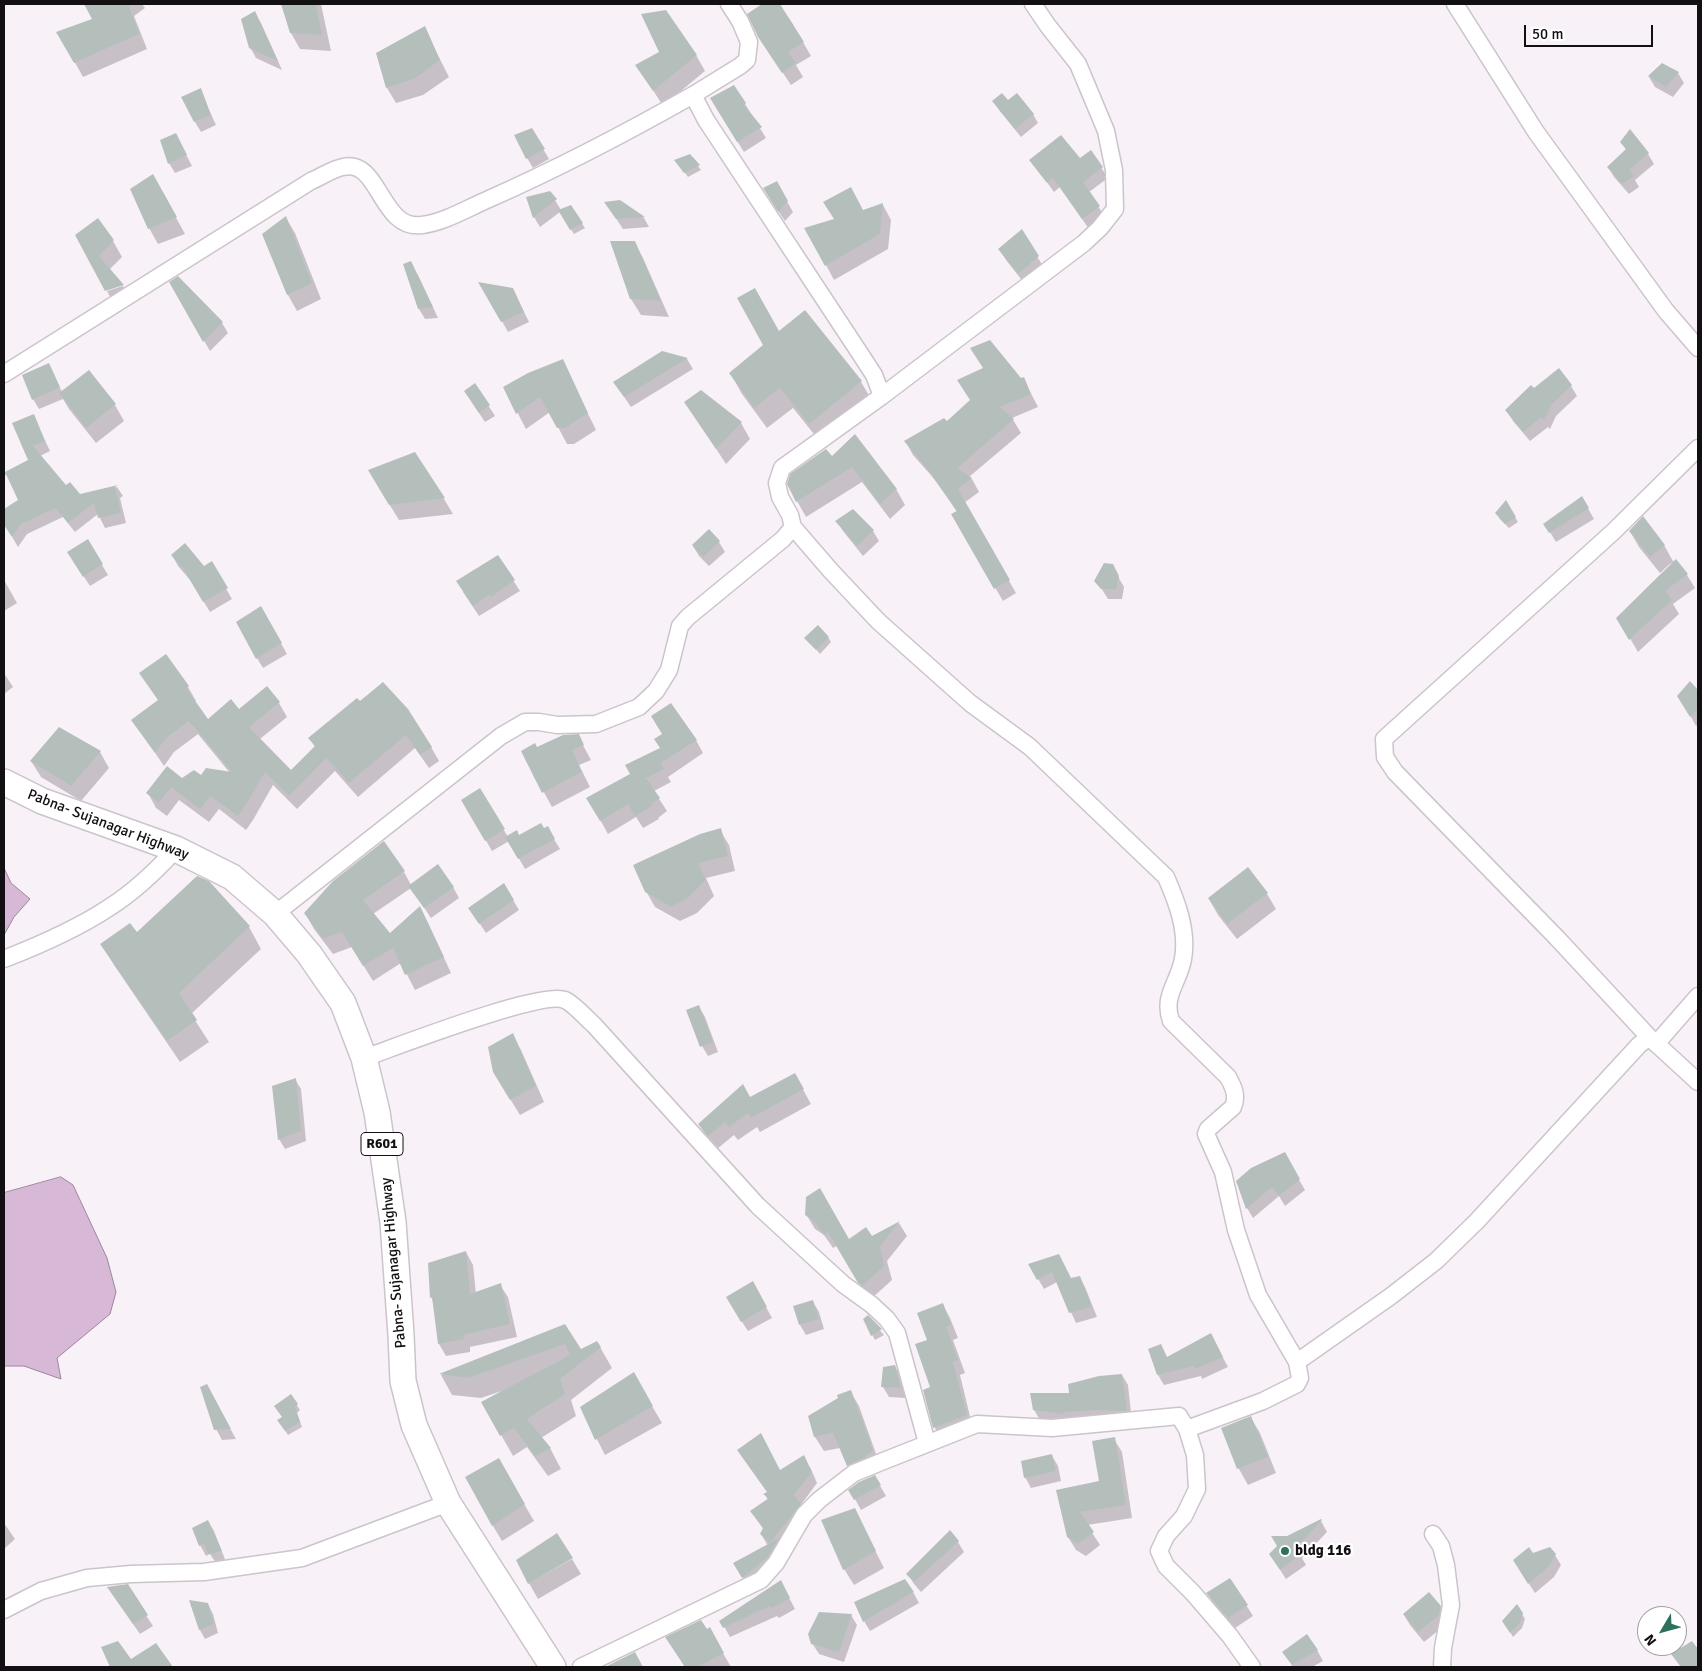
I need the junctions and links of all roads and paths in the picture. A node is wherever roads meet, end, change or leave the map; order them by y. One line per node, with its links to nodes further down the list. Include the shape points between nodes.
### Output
1 (729, 4): 4 (street, via 749,42 747,60)
2 (1033, 4): 7 (street, via 1078,64 1106,131 1114,170 1115,209 1084,243)
3 (1455, 4): 5 (street, via 1536,132 1666,311)
4 (693, 95): 6 (street, via 544,175 439,221 420,225 407,224 394,216 365,173 356,166 343,167 312,181); 7 (street, via 706,120 874,375)
5 (1698, 348)
6 (4, 374)
7 (882, 396): 9 (street, via 782,468 777,483)
8 (1698, 448): 15 (street, via 1613,532 1384,739 1385,757 1395,772 1558,938)
9 (793, 527): 12 (street, via 783,539 684,621 674,644 669,670 656,691 639,707 596,724 525,722 501,736); 18 (street, via 878,621 970,703 1030,747 1166,878 1177,901 1183,935 1183,959 1168,1002 1168,1012 1171,1021 1228,1077 1234,1088 1235,1103 1206,1134 1223,1172 1236,1230 1258,1295)
10 (4, 782): 11 (main road, Pabna- Sujanagar Highway / R601, via 42,801)
11 (176, 849): 12 (main road, Pabna- Sujanagar Highway / R601, via 232,877); 13 (street, via 152,875 110,907 45,943)
12 (274, 914): 16 (main road, Pabna- Sujanagar Highway / R601, via 309,954 344,1003)
13 (4, 959)
14 (1698, 996): 15 (street)
15 (1652, 1040): 17 (street); 18 (street, via 1632,1053 1436,1261)
16 (364, 1058): 20 (street, via 517,1004 552,998 565,1000 594,1025 758,1206 843,1284 887,1319 897,1334); 21 (main road, Pabna- Sujanagar Highway / R601, via 377,1112 393,1222 403,1381 414,1425)
17 (1698, 1082)
18 (1297, 1362): 19 (street, via 1298,1384)
19 (1188, 1430): 20 (street, via 1179,1416 1052,1428 977,1424); 26 (street, via 1195,1455 1197,1489 1184,1516 1166,1536 1159,1551 1166,1566 1230,1636)
20 (927, 1443): 25 (street, via 854,1473 818,1500 804,1515 776,1563 761,1580)
21 (448, 1503): 23 (street, via 302,1558 204,1572 88,1578 41,1591); 24 (main road, Pabna- Sujanagar Highway / R601)
22 (1433, 1534): 27 (street, via 1441,1546 1446,1565 1451,1605)
23 (4, 1610)
24 (553, 1667)
25 (581, 1667)
26 (1252, 1667)
27 (1442, 1667)

